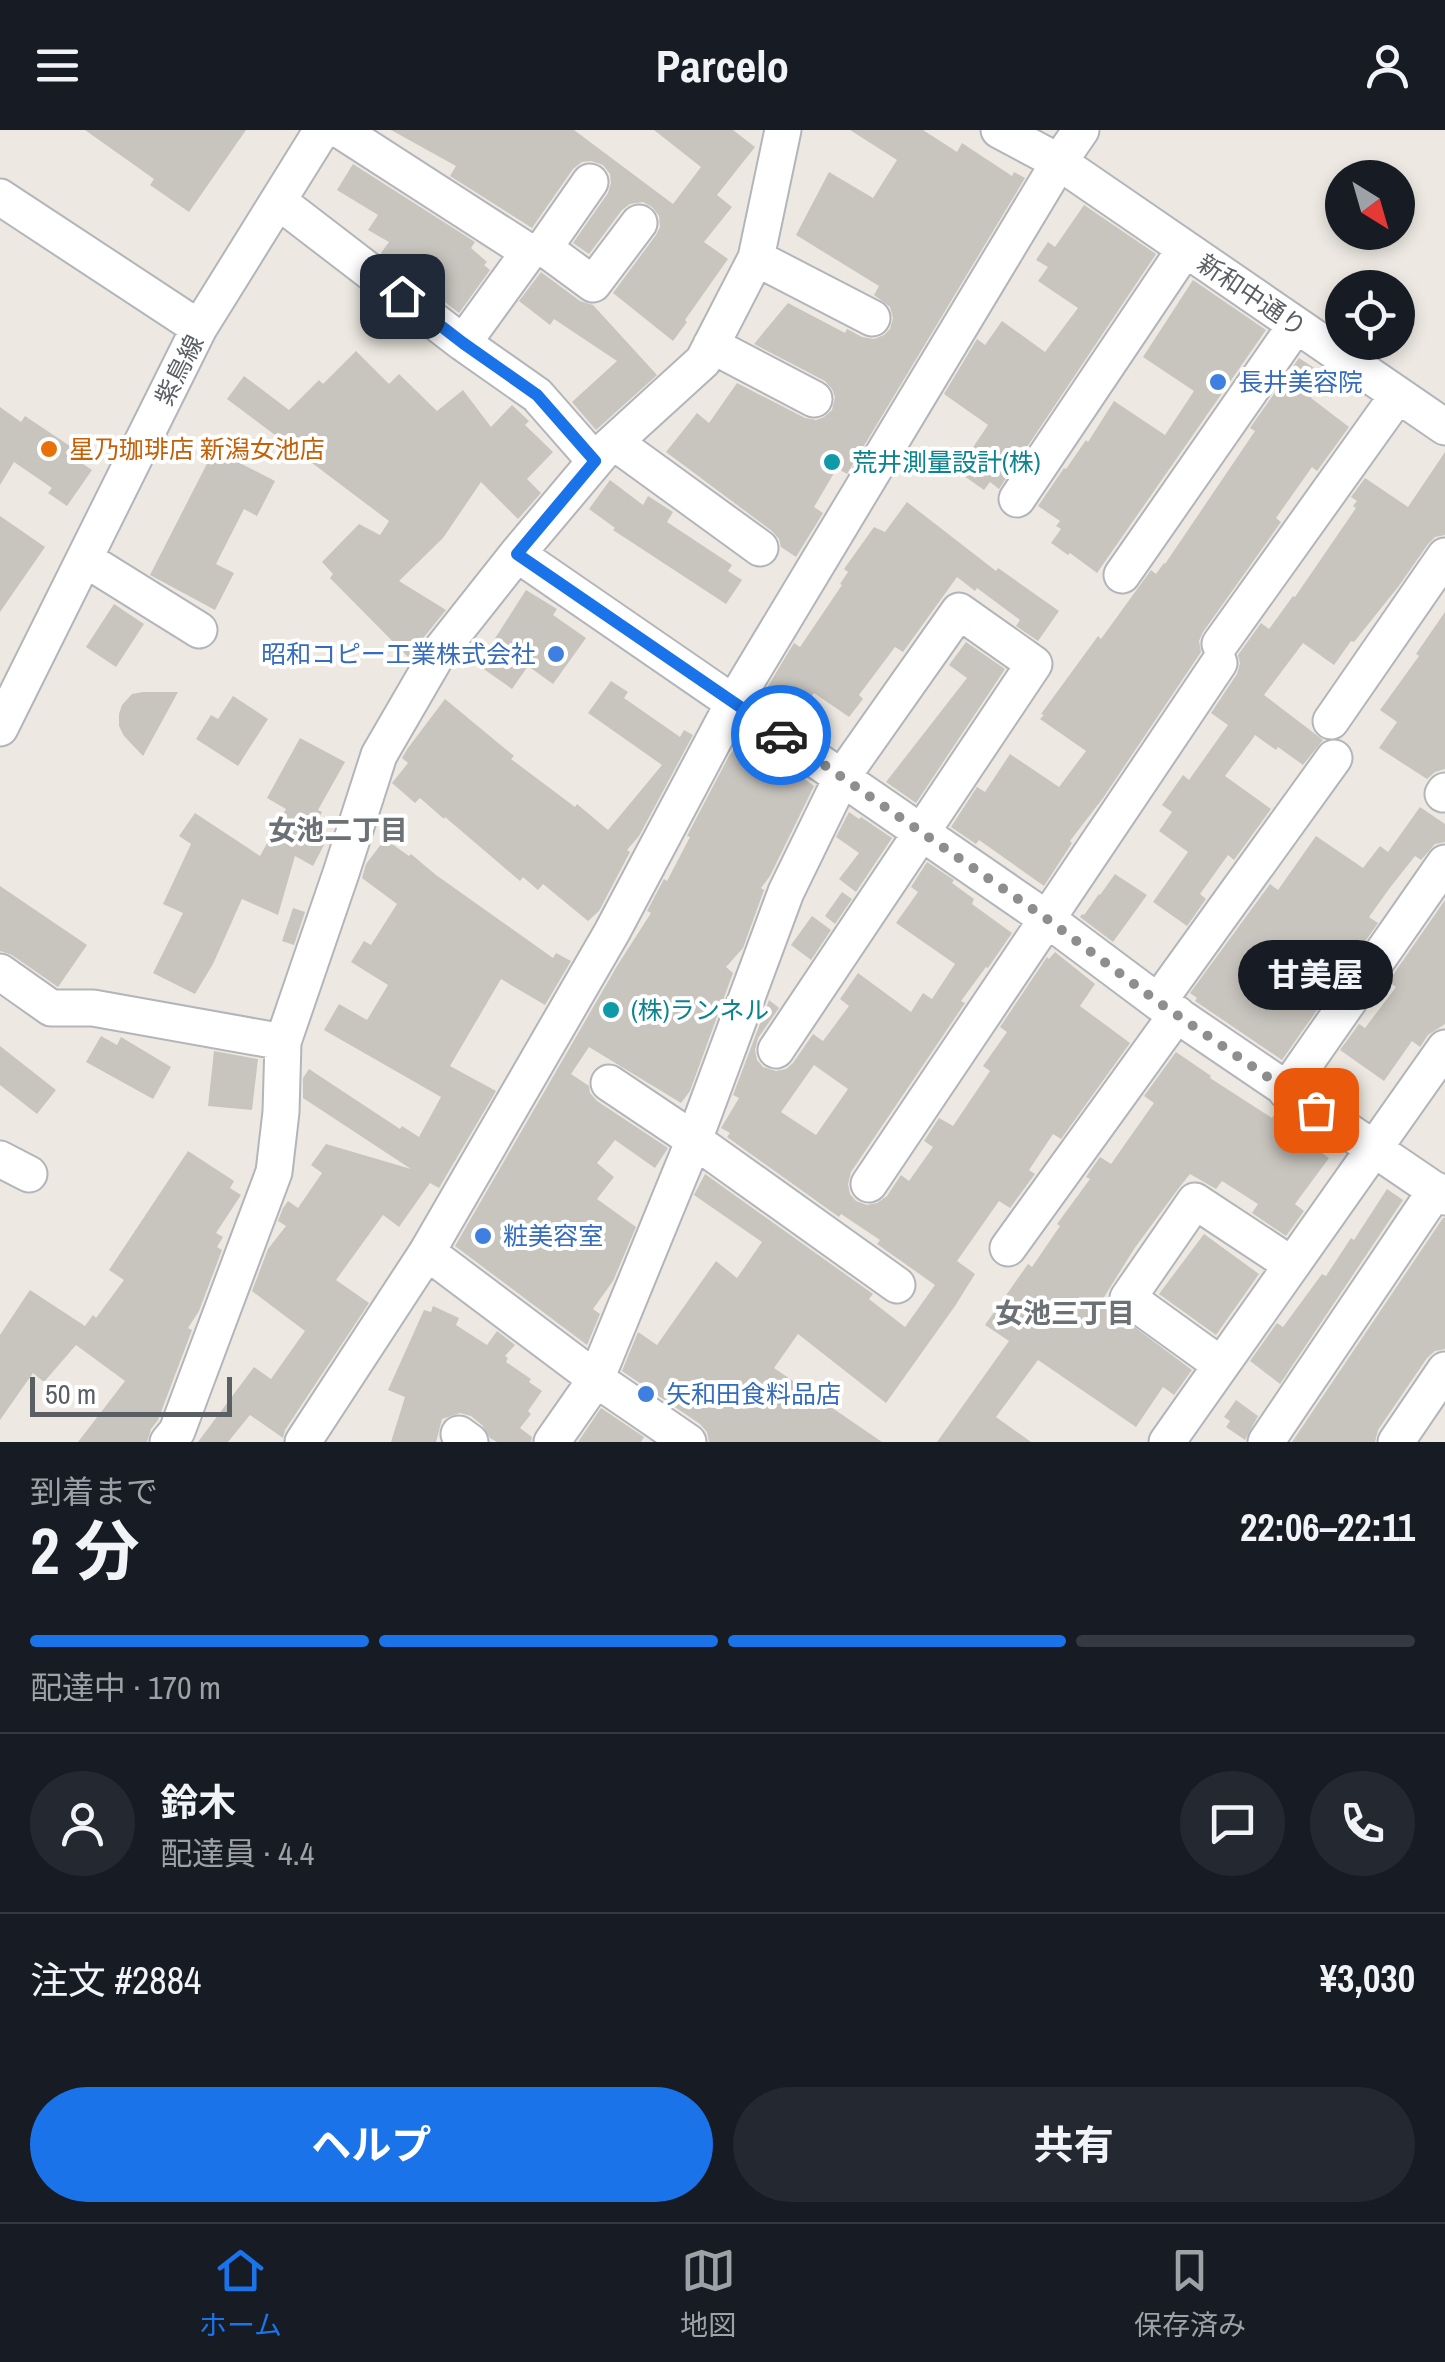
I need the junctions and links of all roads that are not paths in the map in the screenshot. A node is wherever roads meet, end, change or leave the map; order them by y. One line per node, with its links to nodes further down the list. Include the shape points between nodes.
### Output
1 (322, 130): 9 (street, 紫鳥線)
2 (340, 130): 12 (street)
3 (783, 130): 13 (street)
4 (999, 130): 6 (street, 新和中通り)
5 (1081, 130): 6 (street)
6 (1059, 162): 11 (street, 新和中通り); 30 (street)
7 (590, 182): 12 (street)
8 (0, 197): 16 (street)
9 (278, 201): 16 (street, 紫鳥線); 17 (street)
10 (639, 223): 12 (street, via 593,284)
11 (1185, 248): 15 (street, 新和中通り); 23 (street)
12 (537, 250): 17 (street)
13 (756, 258): 14 (street); 18 (street)
14 (872, 318)
15 (1296, 325): 19 (street, 新和中通り); 28 (street)
16 (199, 328): 27 (street, 紫鳥線)
17 (463, 343): 22 (street)
18 (711, 346): 20 (street); 22 (street)
19 (1398, 394): 21 (street, 新和中通り); 37 (street)
20 (814, 400)
21 (1445, 427)
22 (604, 451): 24 (street); 25 (street)
23 (1016, 499)
24 (760, 548)
25 (517, 554): 30 (street); 40 (street, via 437,656 378,755)
26 (1445, 556): 31 (street)
27 (84, 559): 29 (street); 32 (street, 紫鳥線)
28 (1122, 576)
29 (199, 630)
30 (734, 702): 34 (street); 50 (street, via 612,932)
31 (1330, 721)
32 (0, 728)
33 (1334, 758): 39 (street)
34 (842, 777): 35 (street); 35 (street, via 959,611 974,621 1034,664); 45 (street, via 786,892)
35 (921, 832): 37 (street); 42 (street)
36 (1445, 864): 44 (street)
37 (1047, 919): 39 (street); 47 (street)
38 (0, 972): 40 (street, via 51,1008 94,1008)
39 (1168, 1008): 44 (street); 49 (street)
40 (283, 1042): 56 (street, via 274,1172)
41 (1445, 1048): 46 (street)
42 (776, 1050)
43 (609, 1082): 45 (street)
44 (1286, 1090): 46 (street)
45 (694, 1140): 52 (street); 55 (street)
46 (1374, 1147): 48 (street); 51 (street)
47 (869, 1184)
48 (1440, 1194): 61 (street)
49 (1008, 1248)
50 (427, 1252): 55 (street); 57 (street)
51 (1292, 1265): 53 (street); 53 (street, via 1195,1201 1128,1298)
52 (897, 1285)
53 (1221, 1365): 60 (street)
54 (1445, 1370): 62 (street)
55 (596, 1380): 58 (street); 59 (street)
56 (168, 1442)
57 (303, 1442)
58 (552, 1442)
59 (688, 1442)
60 (1167, 1442)
61 (1266, 1442)
62 (1396, 1442)

